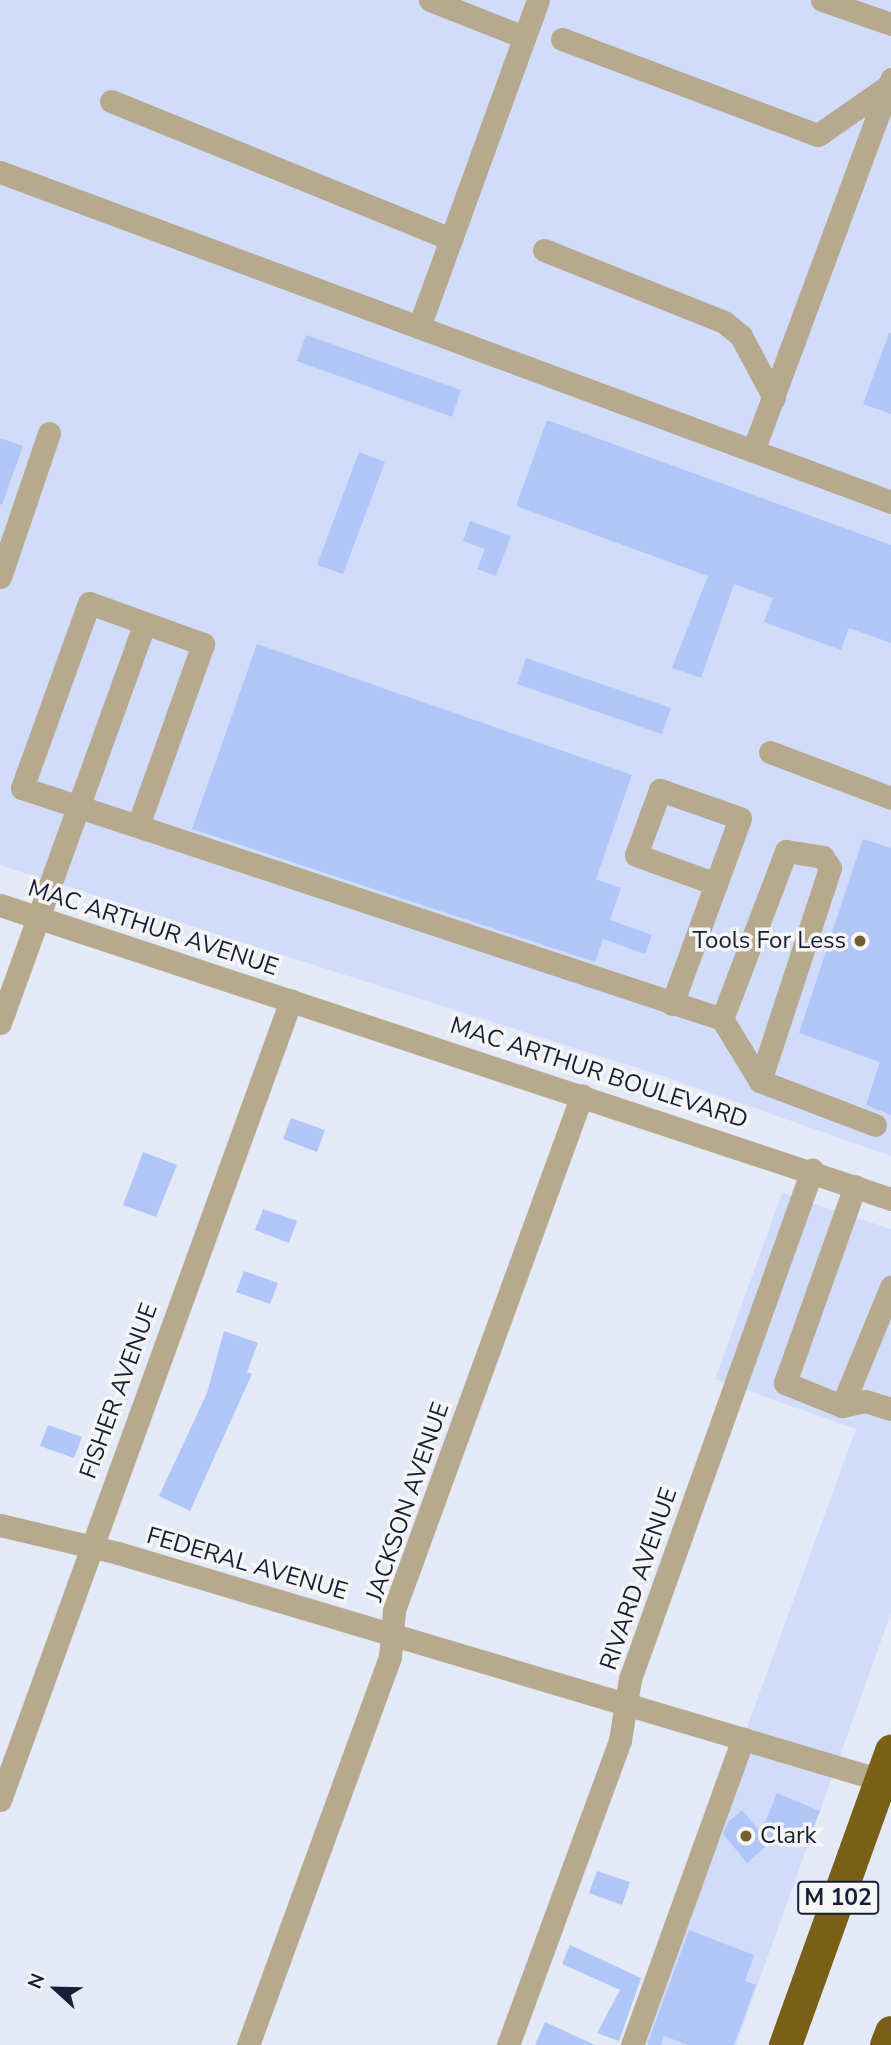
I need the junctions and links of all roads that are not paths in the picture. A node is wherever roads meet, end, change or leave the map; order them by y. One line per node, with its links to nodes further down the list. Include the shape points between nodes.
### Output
1 (430, 0): 5 (street)
2 (538, 0): 5 (street)
3 (822, 0): 4 (street)
4 (891, 24)
5 (524, 37): 10 (street)
6 (562, 39): 7 (street, via 818,135)
7 (889, 83): 13 (street)
8 (111, 101): 10 (street)
9 (0, 172): 12 (street)
10 (451, 239): 12 (street)
11 (544, 250): 13 (street, via 724,322 740,336)
12 (419, 327): 15 (street)
13 (774, 398): 15 (street)
14 (49, 433): 17 (street)
15 (753, 451): 16 (street)
16 (891, 502)
17 (0, 577)
18 (145, 624): 21 (street); 21 (street, via 89,603 22,788); 22 (street, via 202,644)
19 (770, 752): 20 (street)
20 (891, 798)
21 (79, 808): 22 (street); 25 (street)
22 (138, 826): 27 (street)
23 (716, 884): 23 (street, via 740,818 660,789 636,855); 27 (street)
24 (0, 905): 25 (street, MAC ARTHUR AVENUE)
25 (38, 917): 26 (street, MAC ARTHUR AVENUE); 29 (street)
26 (290, 1000): 31 (street, MAC ARTHUR BOULEVARD); 40 (street, FISHER AVENUE)
27 (672, 1004): 28 (street)
28 (722, 1019): 30 (street); 30 (street, via 786,851 823,857 830,868)
29 (0, 1023)
30 (760, 1081): 32 (street)
31 (582, 1095): 33 (street, MAC ARTHUR BOULEVARD); 41 (street, JACKSON AVENUE, via 394,1611)
32 (876, 1125)
33 (812, 1170): 34 (street, MAC ARTHUR BOULEVARD); 42 (street, RIVARD AVENUE, via 634,1666)
34 (855, 1186): 35 (street, MAC ARTHUR BOULEVARD); 37 (street, via 785,1383)
35 (891, 1199)
36 (891, 1287): 37 (street)
37 (842, 1406): 38 (street, via 865,1401)
38 (891, 1409)
39 (0, 1525): 40 (street, FEDERAL AVENUE)
40 (89, 1550): 41 (street, FEDERAL AVENUE); 45 (street, FISHER AVENUE)
41 (396, 1635): 42 (street, FEDERAL AVENUE); 48 (street, JACKSON AVENUE)
42 (627, 1703): 43 (street, FEDERAL AVENUE); 49 (street, RIVARD AVENUE)
43 (743, 1739): 44 (street, FEDERAL AVENUE); 50 (street)
44 (886, 1766): 46 (highway, M 102)
45 (0, 1801)
46 (878, 1820): 51 (highway, M 102)
47 (891, 2032): 52 (highway)
48 (248, 2045)
49 (508, 2045)
50 (632, 2045)
51 (785, 2045)
52 (886, 2045)

